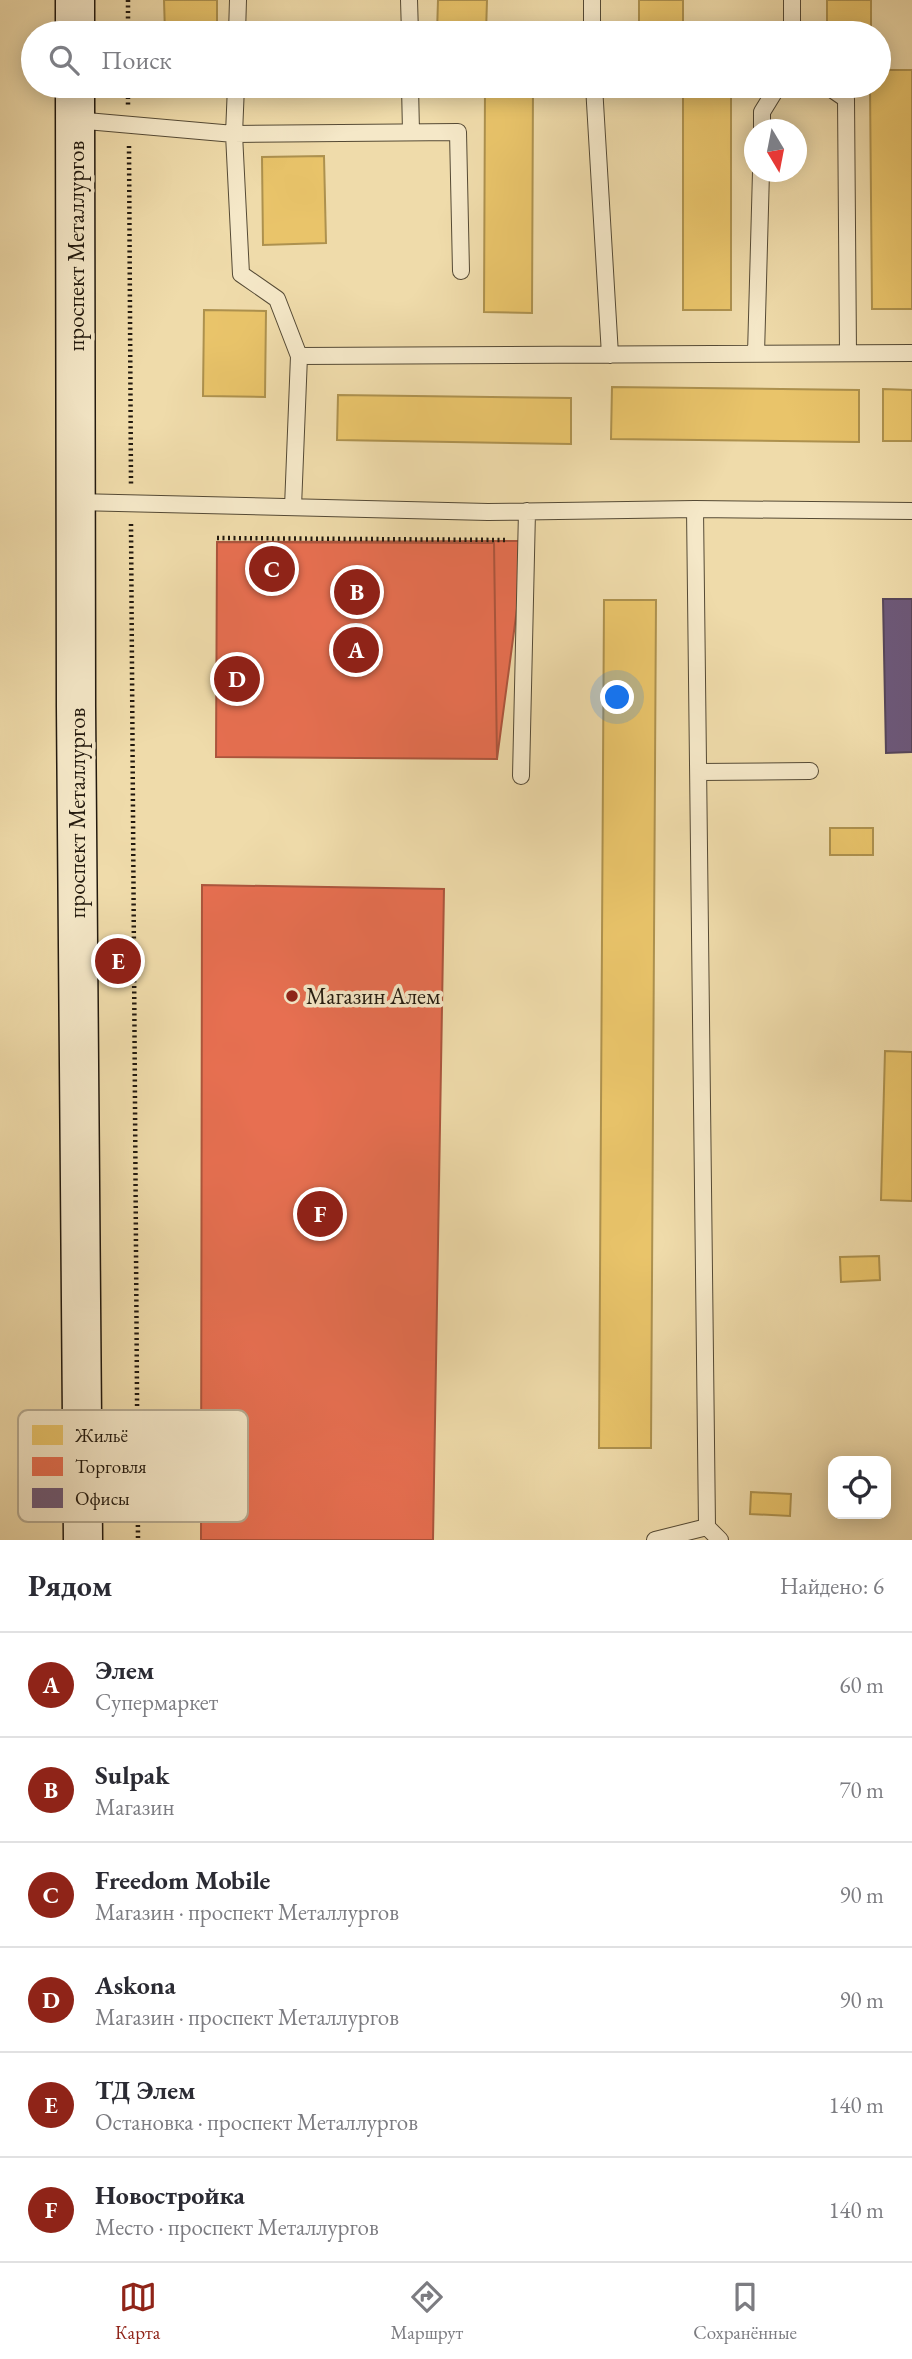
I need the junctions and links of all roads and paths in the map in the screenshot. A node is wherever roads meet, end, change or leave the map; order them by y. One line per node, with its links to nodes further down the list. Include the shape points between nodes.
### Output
1 (75, 0): 7 (main road)
2 (128, 0): 8 (path)
3 (239, 0): 9 (lane)
4 (409, 0): 10 (lane)
5 (592, 0): 11 (lane)
6 (792, 0): 12 (lane)
7 (75, 21)
8 (128, 21)
9 (238, 21)
10 (410, 21)
11 (592, 21)
12 (792, 21)
13 (128, 98): 21 (path)
14 (236, 98): 23 (lane)
15 (410, 98): 22 (lane)
16 (595, 98): 29 (lane)
17 (771, 98): 20 (lane)
18 (845, 98): 26 (lane)
19 (75, 103): 21 (lane); 31 (main road, проспект Металлургов)
20 (762, 119)
21 (129, 126): 23 (lane); 32 (path)
22 (411, 132): 23 (lane); 25 (lane, via 458,132)
23 (234, 134): 30 (lane, via 241,274 277,299)
24 (761, 182): 28 (lane)
25 (461, 271)
26 (848, 353): 27 (lane); 28 (lane)
27 (912, 353)
28 (756, 354): 29 (lane)
29 (610, 355): 30 (lane)
30 (299, 356): 33 (lane)
31 (76, 502): 32 (lane); 42 (main road, проспект Металлургов)
32 (131, 503): 33 (lane); 43 (path)
33 (293, 507): 36 (lane)
34 (695, 509): 35 (lane); 36 (lane); 40 (lane)
35 (912, 510)
36 (527, 511): 38 (lane)
37 (217, 538): 38 (path)
38 (527, 541): 41 (lane)
39 (810, 771): 40 (lane)
40 (699, 772): 46 (lane)
41 (521, 776)
42 (82, 1410)
43 (137, 1410)
44 (83, 1522): 47 (main road, проспект Металлургов)
45 (138, 1522): 48 (path)
46 (707, 1527): 49 (lane); 50 (lane)
47 (83, 1540)
48 (138, 1540)
49 (655, 1540)
50 (720, 1540)

